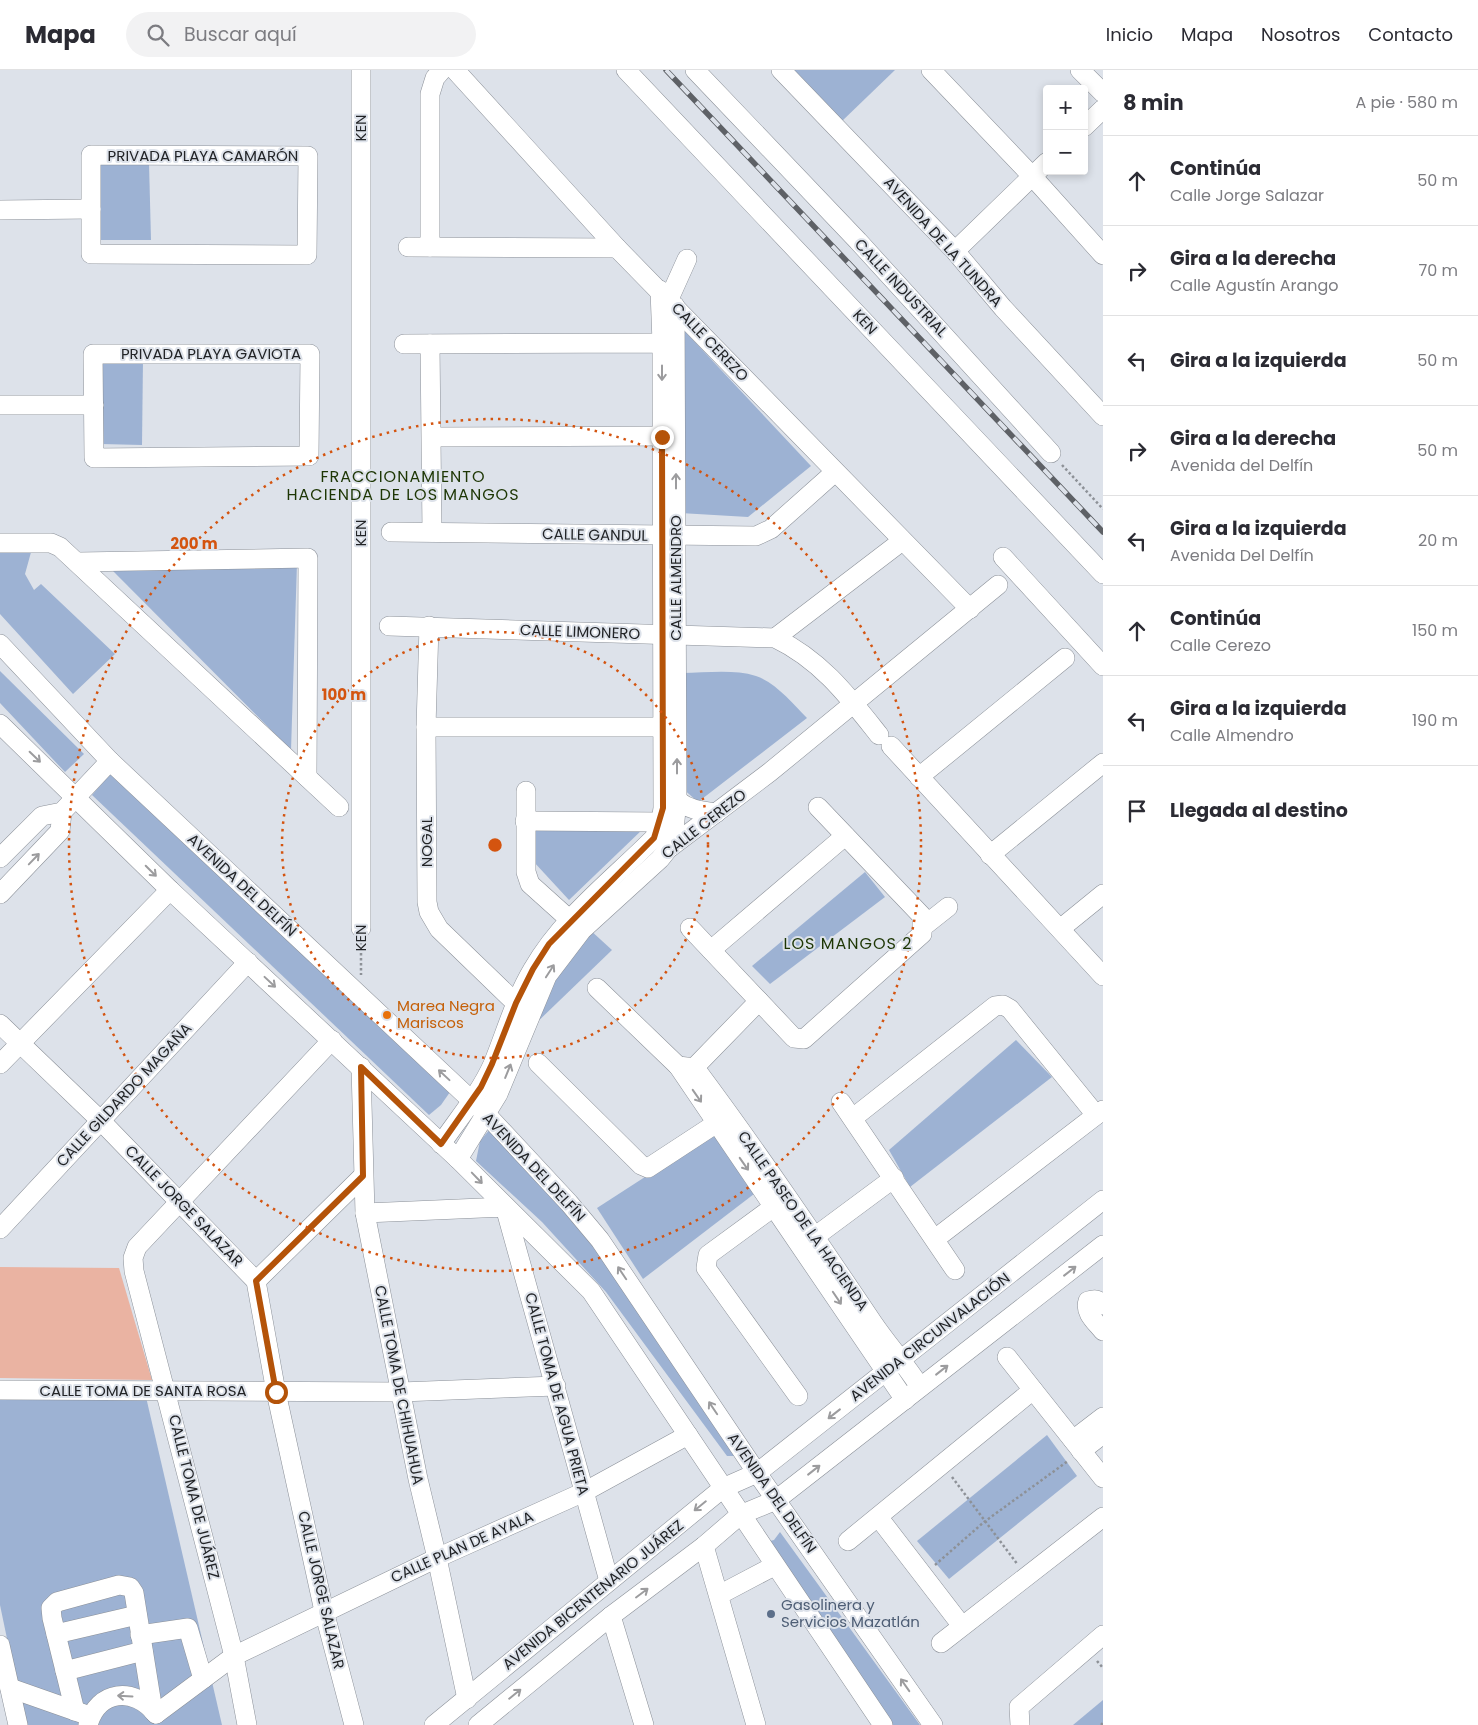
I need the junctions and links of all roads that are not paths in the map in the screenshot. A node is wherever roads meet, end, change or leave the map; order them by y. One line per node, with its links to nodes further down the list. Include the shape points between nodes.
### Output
1 (361, 70): 76 (street, KEN)
2 (442, 70): 17 (street, via 435,78 430,94)
3 (455, 70): 18 (street, CALLE CEREZO)
4 (626, 70): 40 (street, KEN)
5 (694, 70): 31 (street, CALLE INDUSTRIAL, via 858,241)
6 (781, 70): 19 (street, AVENIDA DE LA TUNDRA)
7 (931, 70): 13 (street)
8 (1080, 70): 9 (street)
9 (1103, 93)
10 (1103, 109): 11 (street)
11 (1088, 123)
12 (1043, 166): 13 (street)
13 (1032, 176): 19 (street); 20 (street)
14 (91, 209): 14 (street, PRIVADA PLAYA CAMARÓN, via 91,155 308,156 307,255 91,254); 15 (street)
15 (0, 210)
16 (408, 247): 17 (street)
17 (430, 247): 18 (street)
18 (617, 248): 22 (street, CALLE CEREZO)
19 (955, 251): 28 (street, AVENIDA DE LA TUNDRA)
20 (1103, 255)
21 (687, 259): 22 (street, CALLE ALMENDRO)
22 (668, 298): 25 (street, CALLE ALMENDRO); 32 (street, CALLE CEREZO)
23 (404, 344): 24 (street)
24 (430, 344): 25 (street); 30 (street)
25 (669, 346): 29 (street, CALLE ALMENDRO)
26 (0, 405): 27 (street)
27 (94, 405): 27 (street, PRIVADA PLAYA GAVIOTA, via 94,458 309,456 310,354 93,354)
28 (1103, 416)
29 (669, 436): 30 (street); 35 (street, CALLE ALMENDRO)
30 (432, 437): 34 (street)
31 (1051, 453)
32 (835, 472): 35 (street, CALLE GANDUL, via 764,534); 36 (street, CALLE CEREZO)
33 (391, 532): 34 (street, CALLE GANDUL)
34 (432, 532): 35 (street, CALLE GANDUL)
35 (669, 537): 45 (street, CALLE ALMENDRO)
36 (902, 541): 42 (street, CALLE CEREZO); 46 (street)
37 (0, 543): 39 (street, via 51,543)
38 (1003, 557): 49 (street)
39 (79, 562): 56 (street); 56 (street, via 308,558)
40 (1103, 574)
41 (998, 585): 42 (street, CALLE CEREZO)
42 (970, 609): 50 (street, CALLE CEREZO)
43 (389, 626): 44 (street, CALLE LIMONERO)
44 (429, 626): 45 (street, CALLE LIMONERO); 53 (street, NOGAL)
45 (669, 635): 46 (street, CALLE LIMONERO); 52 (street, CALLE ALMENDRO)
46 (775, 638): 50 (street, CALLE LIMONERO, via 798,649 823,668)
47 (0, 644): 54 (street, AVENIDA DEL DELFÍN)
48 (1065, 658): 57 (street)
49 (1103, 666)
50 (855, 704): 57 (street, CALLE LIMONERO); 64 (street, CALLE CEREZO)
51 (0, 724): 59 (street, one-way to 59)
52 (669, 726): 53 (street); 60 (street, CALLE ALMENDRO, one-way to 52); 66 (street, CALLE ALMENDRO)
53 (426, 727): 84 (street, NOGAL, via 429,912 438,929)
54 (110, 762): 59 (street); 92 (street, AVENIDA DEL DELFÍN, one-way to 54)
55 (1103, 763): 68 (street)
56 (307, 777): 61 (street)
57 (919, 777): 68 (street, CALLE LIMONERO)
58 (526, 791): 65 (street)
59 (77, 797): 63 (street); 70 (street, one-way to 70)
60 (677, 800): 64 (street, via 685,807); 66 (street, CALLE ALMENDRO, via 674,830)
61 (339, 807)
62 (818, 807): 67 (street)
63 (62, 812): 69 (street, via 42,816); 71 (street, one-way to 63, via 60,831)
64 (716, 813): 66 (street, CALLE CEREZO)
65 (525, 821): 66 (street); 74 (street, via 526,872 530,884)
66 (661, 836): 74 (street, CALLE CEREZO)
67 (844, 836): 75 (street, via 922,916); 79 (street)
68 (990, 855): 78 (street, CALLE LIMONERO)
69 (0, 858)
70 (170, 890): 80 (street); 87 (street)
71 (0, 894)
72 (1103, 894): 78 (street)
73 (948, 907): 75 (street)
74 (576, 926): 84 (street, CALLE CEREZO)
75 (924, 926): 83 (street, via 922,934 804,1039 794,1038)
76 (361, 928)
77 (690, 928): 79 (street)
78 (1060, 929): 81 (street, CALLE LIMONERO)
79 (712, 950): 83 (street)
80 (248, 962): 86 (street, one-way to 86); 98 (street, CALLE GILDARDO MAGAÑA)
81 (1103, 976)
82 (597, 988): 91 (street, CALLE PASEO DE LA HACIENDA)
83 (759, 1001): 91 (street)
84 (522, 1009): 92 (street, CALLE CEREZO); 95 (street, CALLE CEREZO, one-way to 84, via 508,1073)
85 (0, 1024): 87 (street, CALLE JORGE SALAZAR)
86 (332, 1040): 90 (street); 104 (street)
87 (21, 1044): 89 (street); 98 (street, CALLE JORGE SALAZAR)
88 (538, 1063): 97 (street, via 641,1165 648,1168)
89 (0, 1064)
90 (361, 1067): 99 (street); 101 (street, CALLE TOMA DE CHIHUAHUA)
91 (686, 1071): 97 (street, CALLE PASEO DE LA HACIENDA)
92 (471, 1101): 95 (street, AVENIDA DEL DELFÍN); 99 (street, AVENIDA DEL DELFÍN)
93 (841, 1102): 96 (street)
94 (1099, 1112): 96 (street, via 1010,1009 1003,1005 995,1006); 109 (street)
95 (486, 1115): 100 (street, AVENIDA DEL DELFÍN); 133 (street, AVENIDA DEL DELFÍN, one-way to 95, via 600,1240)
96 (853, 1118): 102 (street)
97 (723, 1119): 105 (street, CALLE PASEO DE LA HACIENDA)
98 (100, 1120): 104 (street, CALLE JORGE SALAZAR); 108 (street, CALLE GILDARDO MAGAÑA)
99 (441, 1144): 100 (street)
100 (458, 1159): 106 (street, one-way to 106)
101 (363, 1176): 107 (street, CALLE TOMA DE CHIHUAHUA); 113 (street)
102 (894, 1178): 109 (street); 110 (street)
103 (1103, 1200): 118 (street, AVENIDA CIRCUNVALACIÓN)
104 (180, 1202): 113 (street, CALLE JORGE SALAZAR); 124 (street, CALLE TOMA DE JUÁREZ, via 137,1248 133,1258)
105 (780, 1203): 110 (street, CALLE PASEO DE LA HACIENDA); 127 (street, via 708,1255 706,1268)
106 (505, 1207): 107 (street); 120 (street, CALLE TOMA DE AGUA PRIETA); 131 (street, via 591,1291)
107 (364, 1214): 126 (street, CALLE TOMA DE CHIHUAHUA)
108 (0, 1229)
109 (935, 1239): 112 (street)
110 (808, 1241): 116 (street, CALLE PASEO DE LA HACIENDA)
111 (1103, 1245): 121 (street, one-way to 111)
112 (955, 1270)
113 (256, 1281): 125 (street, CALLE JORGE SALAZAR)
114 (1103, 1305): 115 (street, via 1093,1299 1086,1305)
115 (1103, 1330)
116 (869, 1331): 118 (street, CALLE PASEO DE LA HACIENDA); 119 (street, CALLE PASEO DE LA HACIENDA)
117 (1007, 1357): 123 (street)
118 (903, 1360): 119 (street, AVENIDA CIRCUNVALACIÓN); 121 (street, CALLE PASEO DE LA HACIENDA)
119 (886, 1373): 128 (street, CALLE PASEO DE LA HACIENDA); 133 (street, AVENIDA CIRCUNVALACIÓN, one-way to 133)
120 (556, 1386): 126 (street, CALLE TOMA DE SANTA ROSA); 136 (street, CALLE TOMA DE AGUA PRIETA)
121 (920, 1387): 128 (street)
122 (0, 1390): 124 (street, CALLE TOMA DE SANTA ROSA)
123 (1033, 1390): 132 (street); 140 (street)
124 (166, 1392): 125 (street, CALLE TOMA DE SANTA ROSA); 156 (street, CALLE TOMA DE JUÁREZ)
125 (276, 1392): 126 (street, CALLE TOMA DE SANTA ROSA); 147 (street, CALLE JORGE SALAZAR)
126 (400, 1392): 143 (street, CALLE TOMA DE CHIHUAHUA)
127 (798, 1396)
128 (904, 1400): 137 (street, one-way to 128)
129 (1103, 1417): 132 (street)
130 (1103, 1434): 132 (street)
131 (688, 1435): 135 (street); 136 (street, CALLE PLAN DE AYALA)
132 (1077, 1446): 134 (street)
133 (757, 1473): 135 (street, AVENIDA BICENTENARIO JUÁREZ); 137 (street, AVENIDA DEL DELFÍN)
134 (1103, 1478)
135 (723, 1488): 138 (street); 145 (street, AVENIDA BICENTENARIO JUÁREZ, one-way to 145)
136 (584, 1492): 143 (street, CALLE PLAN DE AYALA); 145 (street, CALLE TOMA DE AGUA PRIETA)
137 (776, 1500): 138 (street, AVENIDA BICENTENARIO JUÁREZ); 171 (street, AVENIDA DEL DELFÍN, one-way to 137)
138 (740, 1516): 142 (street, AVENIDA BICENTENARIO JUÁREZ); 144 (street)
139 (1103, 1517): 150 (street)
140 (879, 1518): 141 (street); 150 (street)
141 (848, 1542)
142 (704, 1546): 146 (street); 149 (street, AVENIDA BICENTENARIO JUÁREZ, one-way to 142)
143 (437, 1558): 147 (street, CALLE PLAN DE AYALA); 160 (street, CALLE TOMA DE CHIHUAHUA)
144 (774, 1566): 146 (street); 170 (street)
145 (609, 1581): 160 (street, AVENIDA BICENTENARIO JUÁREZ)
146 (719, 1595): 169 (street)
147 (324, 1611): 156 (street, CALLE PLAN DE AYALA); 165 (street, CALLE JORGE SALAZAR)
148 (137, 1615): 151 (street); 151 (street, via 134,1593 130,1587 119,1585 57,1602 52,1608); 153 (street)
149 (611, 1616): 167 (street, AVENIDA BICENTENARIO JUÁREZ, one-way to 149); 168 (street)
150 (962, 1626): 154 (street)
151 (56, 1634): 157 (street)
152 (1103, 1635): 172 (street, via 1019,1708)
153 (142, 1643): 157 (street); 158 (street, via 188,1628); 161 (street)
154 (941, 1643)
155 (0, 1645): 159 (street)
156 (234, 1656): 158 (street, CALLE PLAN DE AYALA); 164 (street, CALLE TOMA DE JUÁREZ)
157 (65, 1671): 162 (street)
158 (203, 1679): 161 (street, CALLE PLAN DE AYALA)
159 (5, 1680): 162 (street); 163 (street)
160 (467, 1699): 166 (street, AVENIDA BICENTENARIO JUÁREZ)
161 (156, 1716): 162 (street, one-way to 162, via 141,1700 125,1695 101,1703)
162 (84, 1717)
163 (18, 1725)
164 (248, 1725)
165 (354, 1725)
166 (434, 1725)
167 (478, 1725)
168 (644, 1725)
169 (756, 1725)
170 (883, 1725)
171 (933, 1725)
172 (1020, 1725)

